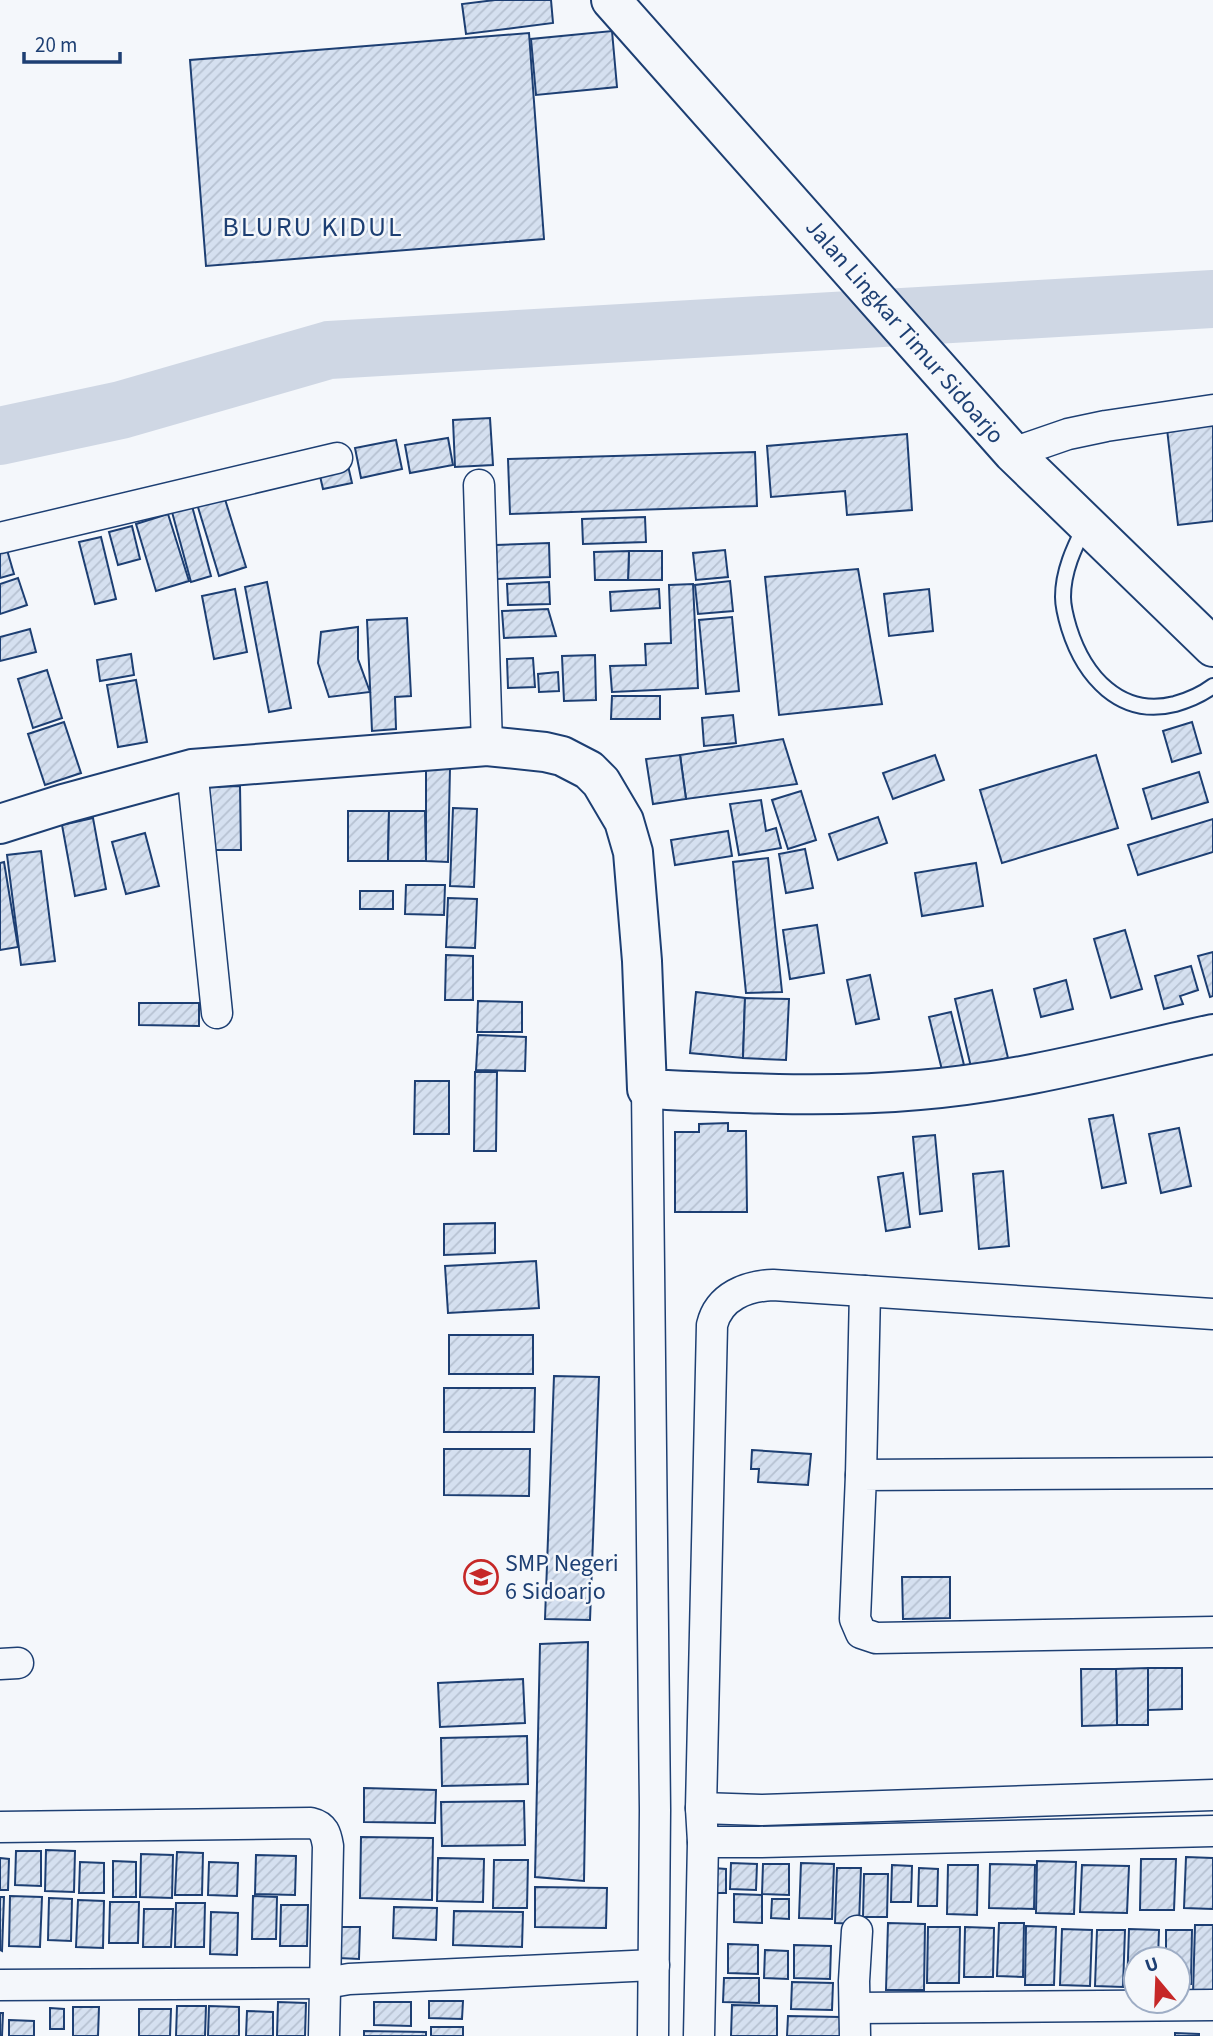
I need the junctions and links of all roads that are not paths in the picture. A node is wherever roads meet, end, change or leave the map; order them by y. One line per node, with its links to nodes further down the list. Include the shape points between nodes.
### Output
1 (611, 0): 3 (street, Jalan Lingkar Timur Sidoarjo)
2 (1213, 410): 3 (street)
3 (1002, 440): 6 (street, Jalan Lingkar Timur Sidoarjo)
4 (337, 458): 7 (street)
5 (479, 485): 10 (street)
6 (1085, 524): 8 (street, Jalan Lingkar Timur Sidoarjo); 9 (lane, via 1066,570 1063,598 1075,646 1088,668 1126,702 1147,708 1188,700)
7 (0, 538)
8 (1213, 647)
9 (1213, 686)
10 (487, 746): 11 (street); 15 (street, via 545,752 577,763 601,782 624,821 633,852)
11 (192, 769): 12 (street); 13 (street)
12 (2, 815)
13 (216, 1013)
14 (1213, 1034): 15 (street, via 1006,1079 920,1090 812,1096)
15 (647, 1089): 31 (street)
16 (864, 1291): 17 (street); 19 (street); 23 (street, via 757,1286 736,1294 713,1320)
17 (1213, 1314)
18 (1213, 1473): 19 (street)
19 (861, 1475): 20 (street, via 855,1619 857,1628 869,1636)
20 (1213, 1632)
21 (1213, 1796): 22 (street)
22 (978, 1804): 24 (street); 27 (street)
23 (701, 1808): 24 (street); 28 (street)
24 (761, 1810): 29 (street)
25 (0, 1828): 32 (street, via 320,1826 328,1846)
26 (1213, 1831): 27 (street)
27 (978, 1836): 29 (street)
28 (703, 1842): 29 (street); 38 (street)
29 (759, 1842)
30 (857, 1931): 35 (street)
31 (654, 1965): 32 (street); 37 (street)
32 (326, 1983): 33 (street); 36 (street)
33 (0, 1985)
34 (1213, 2005): 35 (street)
35 (855, 2022)
36 (324, 2036)
37 (653, 2036)
38 (699, 2036)

